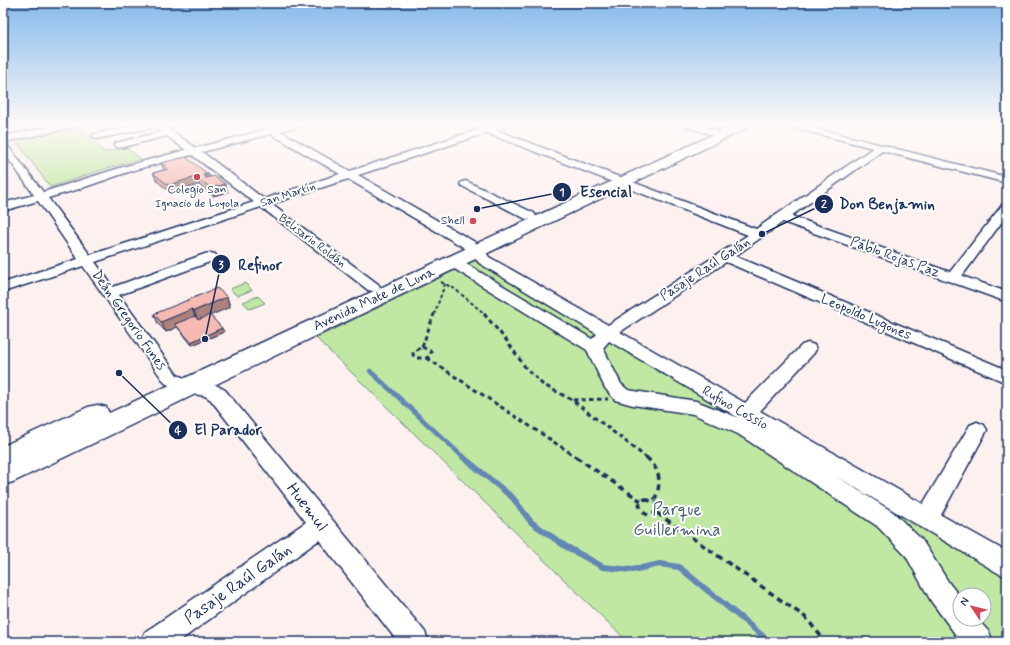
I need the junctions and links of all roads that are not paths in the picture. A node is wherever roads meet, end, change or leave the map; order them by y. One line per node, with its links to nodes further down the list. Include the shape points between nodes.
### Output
1 (10, 154): 15 (street, Deán Gregorio Funes)
2 (182, 154): 15 (street, via 130,168)
3 (198, 154): 16 (street, Belisario Roldán)
4 (312, 154): 11 (street, Rufino Cossío)
5 (411, 154): 11 (street, San Martín)
6 (554, 154): 12 (street)
7 (669, 154): 12 (main road, Avenida Mate de Luna)
8 (676, 154): 12 (main road, Avenida Mate de Luna)
9 (871, 154): 20 (street, Pasaje Raúl Galán)
10 (904, 154): 13 (street)
11 (347, 175): 16 (street, San Martín); 22 (street, Rufino Cossío)
12 (619, 179): 19 (main road, Avenida Mate de Luna); 21 (street); 22 (main road, Avenida Mate de Luna)
13 (1007, 180)
14 (466, 184): 19 (street)
15 (40, 198): 17 (street); 25 (street, Deán Gregorio Funes)
16 (262, 203): 25 (street, San Martín); 28 (street, Belisario Roldán)
17 (3, 207)
18 (1007, 207): 27 (street)
19 (530, 216): 22 (main road, Avenida Mate de Luna)
20 (782, 217): 21 (street, Pasaje Raúl Galán); 27 (street, Pablo Rojas Paz)
21 (758, 234): 24 (street, Pasaje Raúl Galán)
22 (473, 248): 26 (main road, Avenida Mate de Luna); 28 (main road, Avenida Mate de Luna); 32 (street, Rufino Cossío, via 484,260)
23 (210, 256): 30 (street)
24 (725, 257): 32 (street, Pasaje Raúl Galán); 34 (street, Leopoldo Lugones)
25 (88, 260): 29 (street, San Martín); 30 (street, Deán Gregorio Funes)
26 (453, 262): 32 (street); 35 (main road, Avenida Mate de Luna, via 436,279)
27 (953, 278): 31 (street, Pablo Rojas Paz)
28 (373, 287): 35 (main road, Avenida Mate de Luna)
29 (3, 288)
30 (109, 293): 35 (street, Deán Gregorio Funes)
31 (1007, 297)
32 (601, 340): 36 (street, Rufino Cossío); 45 (street, via 614,388 622,395 696,408 745,429 885,519 914,548 940,592)
33 (808, 349): 36 (street)
34 (1007, 377)
35 (180, 383): 38 (main road, Avenida Mate de Luna); 39 (main road, Avenida Mate de Luna); 41 (street, Huemul, via 210,390 218,395)
36 (746, 414): 40 (street, Rufino Cossío)
37 (977, 430): 40 (street)
38 (3, 458)
39 (3, 474)
40 (927, 519): 42 (street, Rufino Cossío)
41 (322, 525): 43 (street, Pasaje Raúl Galán); 44 (street, Huemul)
42 (1007, 565)
43 (155, 642)
44 (415, 642)
45 (979, 642)

